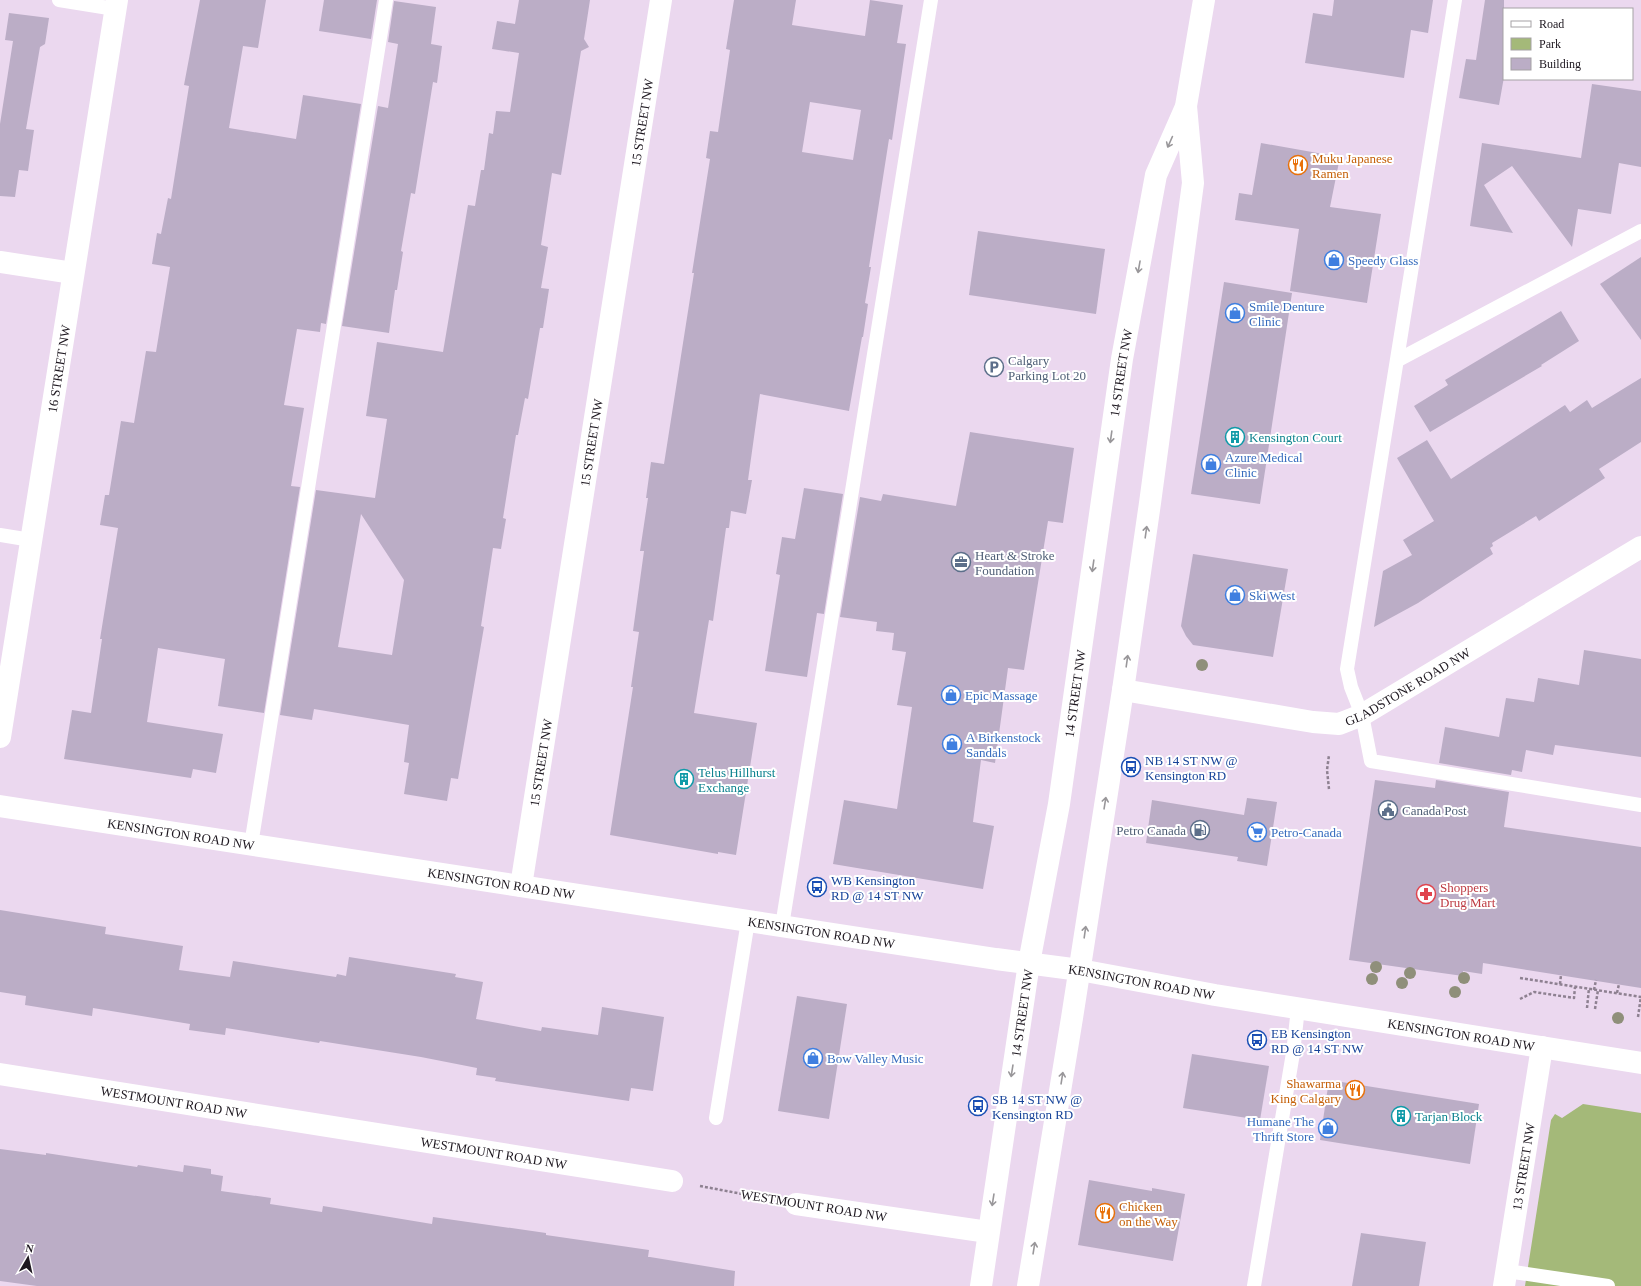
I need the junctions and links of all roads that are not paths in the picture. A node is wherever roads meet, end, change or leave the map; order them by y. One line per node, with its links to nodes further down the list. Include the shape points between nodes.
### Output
1 (59, 0): 7 (lane)
2 (386, 0): 21 (lane)
3 (661, 0): 22 (street, 15 STREET NW)
4 (931, 0): 24 (lane)
5 (1204, 0): 8 (street, 14 STREET NW)
6 (1455, 0): 12 (lane)
7 (116, 4): 11 (street, 16 STREET NW)
8 (1186, 106): 16 (street, 14 STREET NW, one-way to 8, via 1192,183); 25 (street, 14 STREET NW, one-way to 25, via 1156,175 1122,359 1059,804)
9 (1641, 231): 12 (lane)
10 (0, 262): 11 (street)
11 (74, 273): 14 (street, 16 STREET NW)
12 (1398, 360): 17 (lane, via 1348,669 1351,687)
13 (0, 535): 14 (lane)
14 (31, 540): 18 (street, 16 STREET NW)
15 (1636, 554): 17 (street, GLADSTONE ROAD NW)
16 (1123, 690): 17 (street, GLADSTONE ROAD NW, via 1313,722 1339,724); 26 (street, 14 STREET NW, one-way to 16)
17 (1362, 715): 19 (lane, via 1371,761)
18 (0, 737)
19 (1641, 805)
20 (0, 806): 21 (street, KENSINGTON ROAD NW)
21 (251, 845): 22 (street, KENSINGTON ROAD NW)
22 (521, 886): 23 (street, KENSINGTON ROAD NW)
23 (748, 921): 24 (street, KENSINGTON ROAD NW); 31 (lane)
24 (782, 926): 25 (street, KENSINGTON ROAD NW)
25 (1029, 963): 26 (street, KENSINGTON ROAD NW); 34 (street, 14 STREET NW, one-way to 34)
26 (1080, 970): 27 (street, KENSINGTON ROAD NW); 37 (street, 14 STREET NW, one-way to 26)
27 (1298, 1008): 28 (street, KENSINGTON ROAD NW); 38 (lane, via 1293,1053)
28 (1542, 1047): 29 (street, KENSINGTON ROAD NW); 35 (street, 13 STREET NW)
29 (1641, 1063)
30 (0, 1074): 32 (street, WESTMOUNT ROAD NW)
31 (716, 1118)
32 (672, 1181)
33 (796, 1204): 34 (street, WESTMOUNT ROAD NW)
34 (988, 1232): 36 (street, 14 STREET NW)
35 (1506, 1278): 39 (lane)
36 (980, 1286)
37 (1028, 1286)
38 (1254, 1286)
39 (1608, 1286)

